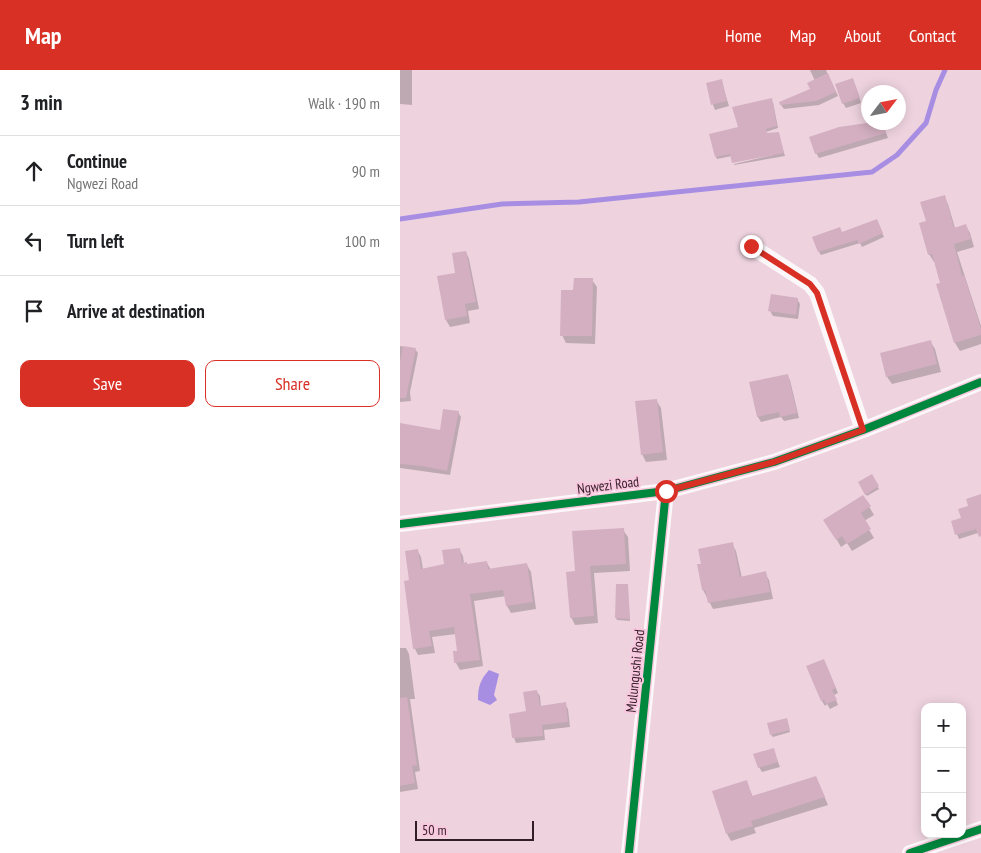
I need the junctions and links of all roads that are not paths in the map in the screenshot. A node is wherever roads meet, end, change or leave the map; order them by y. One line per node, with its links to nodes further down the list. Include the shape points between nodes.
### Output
1 (751, 246): 3 (street, via 810,284 817,293)
2 (981, 382): 3 (street, Ngwezi Road)
3 (863, 430): 4 (street, Ngwezi Road, via 774,462)
4 (666, 491): 5 (street, Ngwezi Road); 7 (street, Mulungushi Road)
5 (400, 524)
6 (981, 829): 8 (street)
7 (628, 853)
8 (910, 853)

